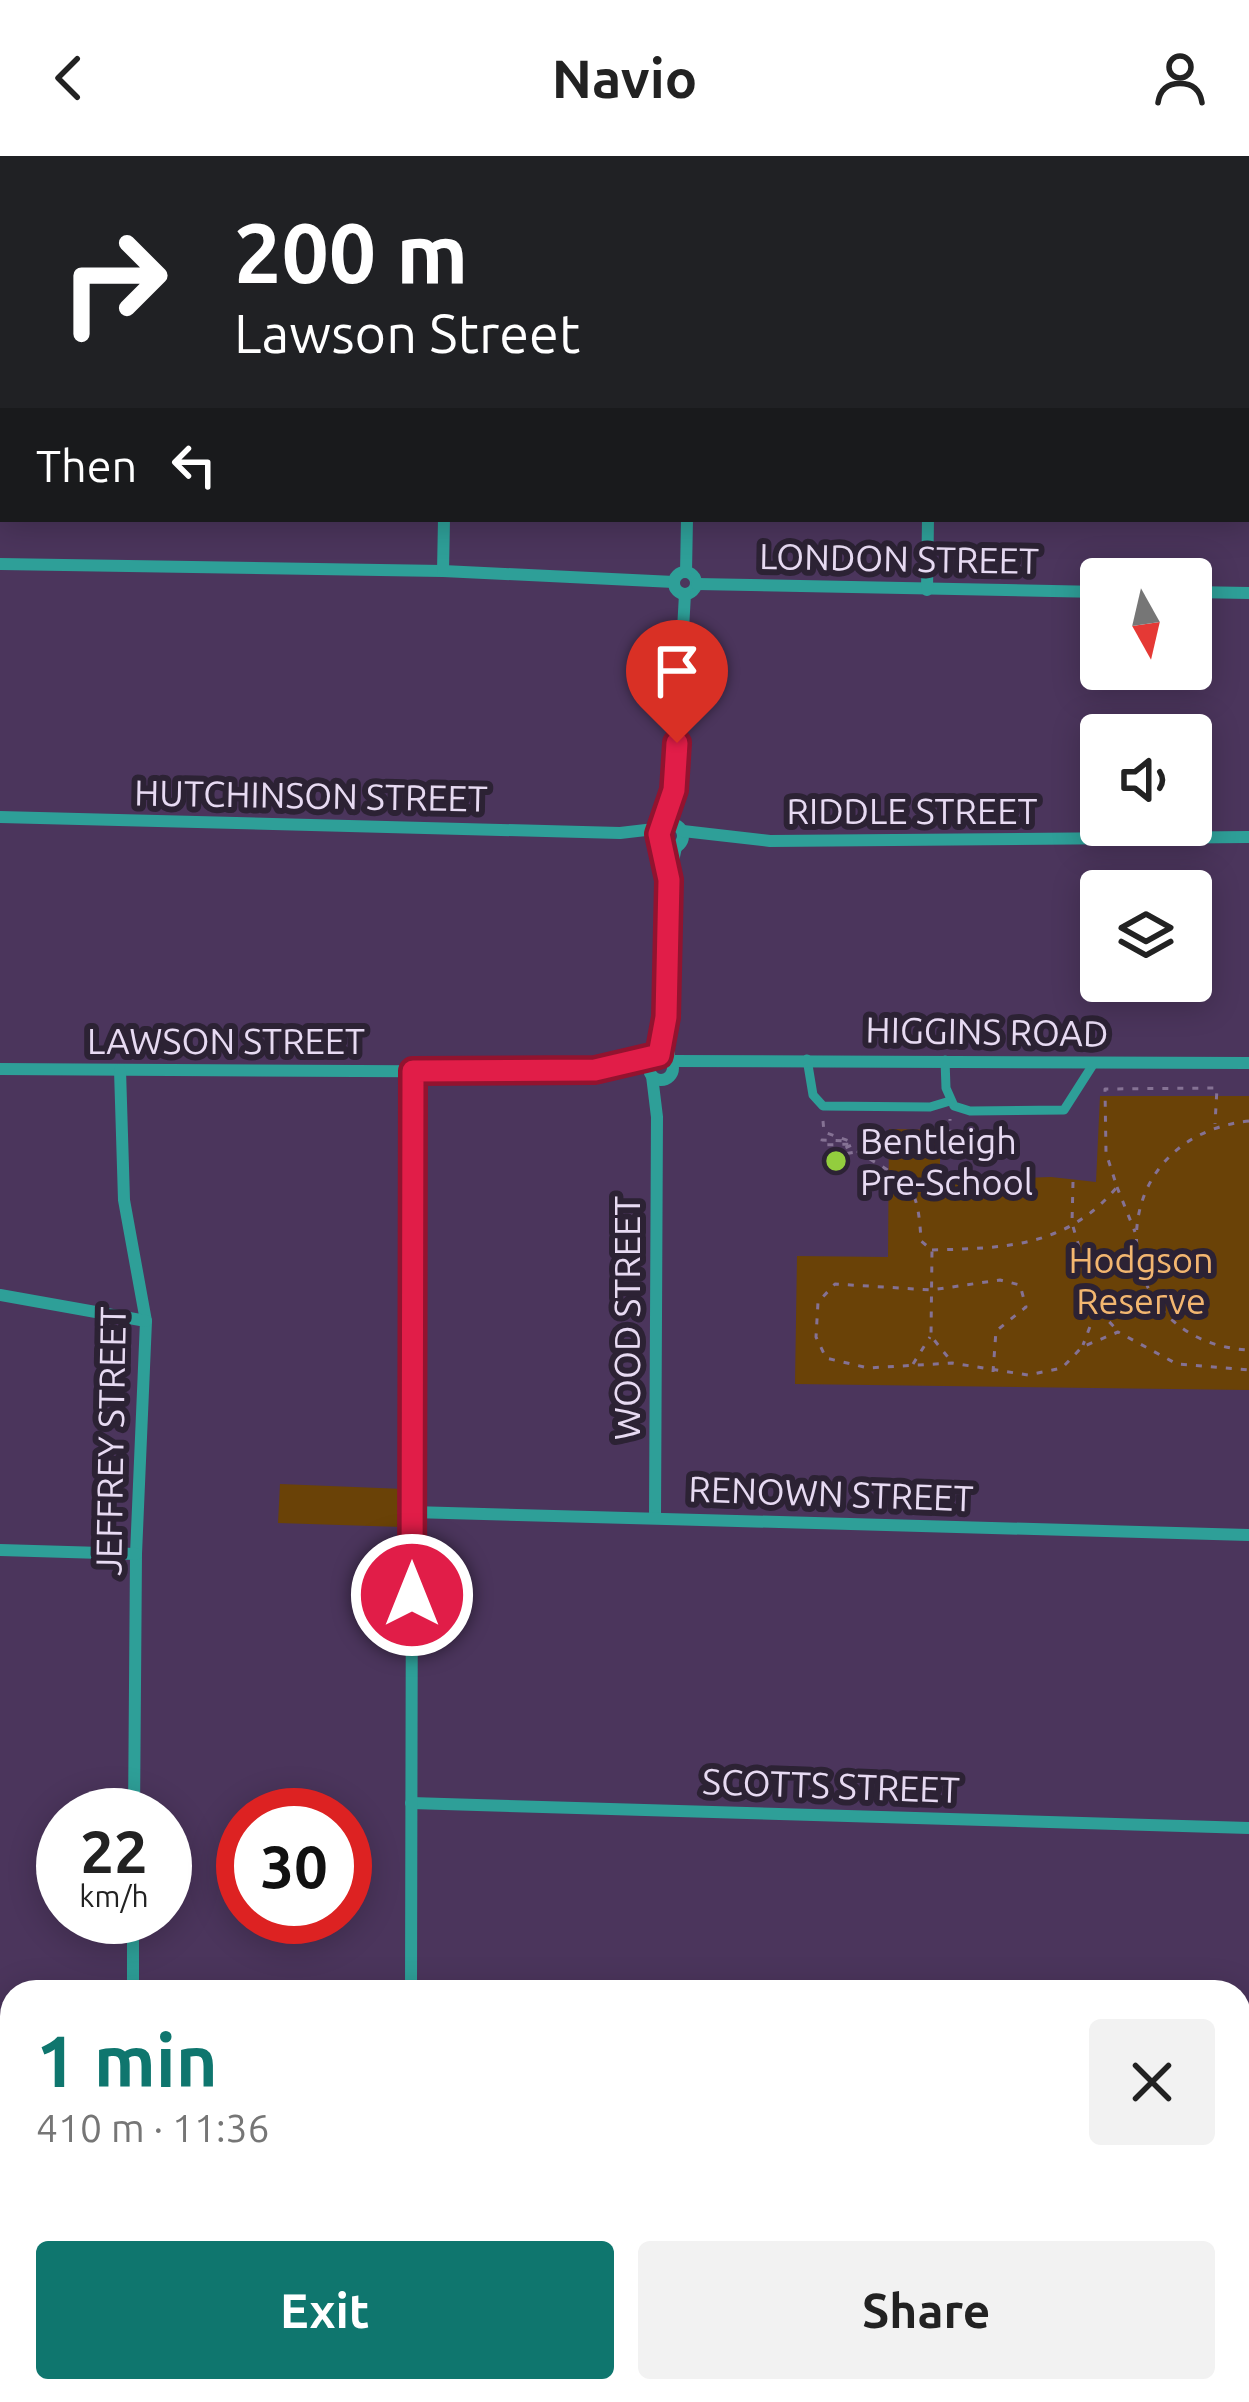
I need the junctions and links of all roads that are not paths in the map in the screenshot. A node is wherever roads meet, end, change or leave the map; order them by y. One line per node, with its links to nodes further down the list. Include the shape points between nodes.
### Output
1 (444, 522): 5 (street)
2 (687, 522): 6 (street)
3 (928, 522): 9 (street)
4 (0, 564): 5 (street)
5 (443, 571): 7 (street)
6 (686, 572): 7 (street); 8 (street)
7 (674, 582): 8 (street)
8 (691, 589): 9 (street, LONDON STREET); 14 (street, WOOD STREET)
9 (927, 590): 10 (street, LONDON STREET)
10 (1080, 592)
11 (1212, 592): 12 (street)
12 (1249, 593)
13 (0, 817): 14 (street, HUTCHINSON STREET)
14 (672, 835): 15 (street, RIDDLE STREET); 20 (street, WOOD STREET)
15 (1249, 837)
16 (807, 1059): 17 (street, HIGGINS ROAD); 20 (street, HIGGINS ROAD); 24 (lane, via 821,1106)
17 (945, 1060): 18 (street, HIGGINS ROAD); 24 (lane)
18 (1094, 1063): 19 (street, HIGGINS ROAD); 24 (lane, via 1070,1105 1056,1112 970,1111)
19 (1249, 1063)
20 (661, 1067): 23 (street, LAWSON STREET); 28 (street, WOOD STREET)
21 (0, 1069): 22 (street, LAWSON STREET)
22 (120, 1070): 23 (street, LAWSON STREET); 26 (street, JEFFREY STREET, via 124,1200)
23 (413, 1071): 27 (street)
24 (950, 1101)
25 (0, 1295): 26 (street)
26 (146, 1321): 31 (street, JEFFREY STREET)
27 (412, 1512): 28 (street, RENOWN STREET); 33 (street)
28 (655, 1519): 29 (street, RENOWN STREET)
29 (1249, 1535)
30 (0, 1550): 31 (street)
31 (136, 1554): 32 (street, JEFFREY STREET)
32 (134, 1788)
33 (411, 1803): 34 (street, SCOTTS STREET); 37 (street)
34 (1249, 1828)
35 (133, 1944): 36 (street)
36 (133, 1980)
37 (411, 1980)

